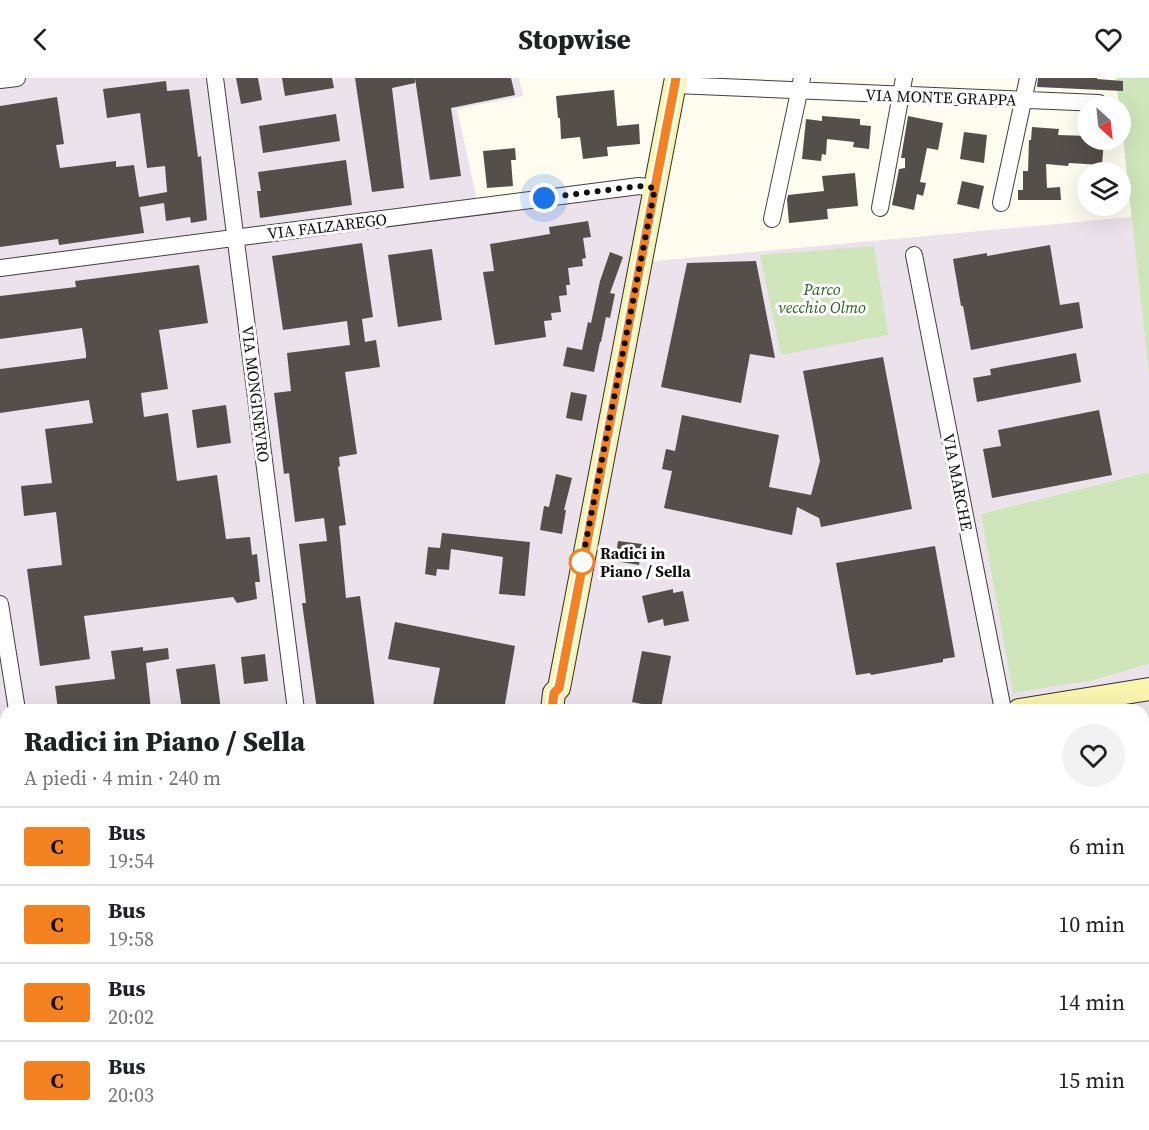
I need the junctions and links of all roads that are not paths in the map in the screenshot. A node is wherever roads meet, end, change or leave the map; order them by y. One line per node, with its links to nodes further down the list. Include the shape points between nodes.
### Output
1 (17, 78): 5 (street)
2 (215, 78): 15 (street, VIA MONGINEVRO)
3 (904, 78): 8 (street)
4 (1028, 78): 9 (street)
5 (0, 81)
6 (675, 82): 7 (street, VIA MONTE GRAPPA); 11 (street)
7 (801, 84): 8 (street, VIA MONTE GRAPPA); 14 (street)
8 (900, 95): 9 (street, VIA MONTE GRAPPA); 13 (street)
9 (1024, 100): 10 (street, VIA MONTE GRAPPA); 12 (street)
10 (1077, 102)
11 (655, 188): 15 (street, VIA FALZAREGO, via 639,186); 20 (street, via 582,562)
12 (1001, 203)
13 (880, 208)
14 (772, 219)
15 (236, 237): 17 (street, VIA FALZAREGO); 22 (street, VIA MONGINEVRO)
16 (914, 255): 24 (street, VIA MARCHE)
17 (0, 268)
18 (0, 604): 21 (street)
19 (1149, 689): 25 (street)
20 (561, 699): 23 (street, via 554,693)
21 (16, 704)
22 (295, 704)
23 (553, 704)
24 (1002, 704)
25 (1056, 704)

